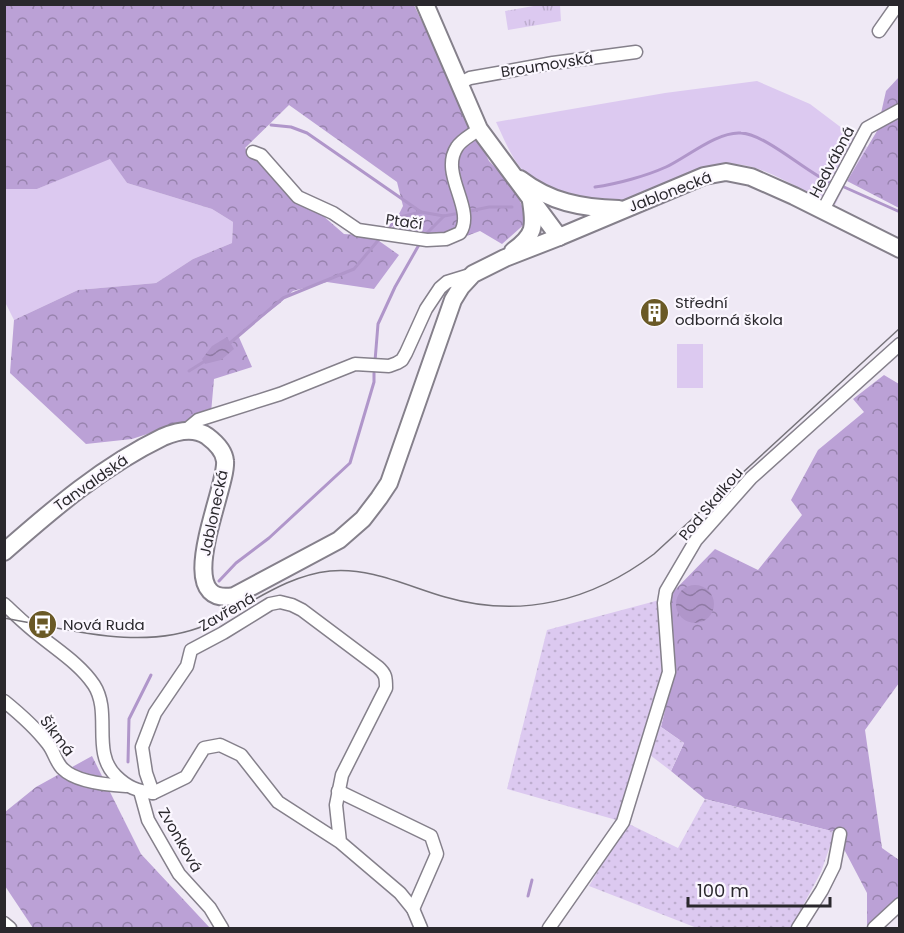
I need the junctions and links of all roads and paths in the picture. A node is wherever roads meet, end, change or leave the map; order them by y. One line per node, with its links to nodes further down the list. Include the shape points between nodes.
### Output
1 (425, 4): 5 (main road)
2 (898, 4): 3 (street)
3 (879, 31)
4 (636, 52): 5 (street, Broumovská, via 553,63 470,78)
5 (458, 84): 7 (main road)
6 (900, 110): 13 (street, Hedvábná, via 867,128)
7 (479, 129): 8 (street, Ptačí, via 457,146 451,166 464,223 460,233 446,239 358,230 298,197 261,155); 9 (main road)
8 (253, 152)
9 (510, 171): 10 (main road); 11 (main road)
10 (552, 198): 12 (main road, via 587,208); 14 (main road, via 560,214)
11 (531, 200): 14 (main road); 16 (main road, via 534,220 529,238)
12 (626, 209): 13 (main road, Jablonecká, via 704,176 726,172 751,177); 14 (main road, Jablonecká)
13 (823, 210): 15 (main road, Jablonecká)
14 (560, 237): 16 (main road, Jablonecká)
15 (900, 249)
16 (505, 258): 17 (main road, Jablonecká)
17 (473, 274): 19 (street, Jablonecká, via 440,288 397,363 355,364 280,394 198,420); 19 (main road, Jablonecká, via 453,300 389,483 379,498 339,540 234,596 212,593 204,573 209,526 224,474 222,450 204,434)
18 (900, 344): 34 (street, Pod Skalkou, via 751,478 696,540 666,591 669,672 623,822)
19 (186, 430): 20 (main road, Tanvaldská, via 153,442 103,472)
20 (4, 552)
21 (4, 604): 23 (street, via 95,687 103,714 104,757)
22 (4, 701): 23 (street, Šikmá, via 49,745 63,769 104,785)
23 (126, 786): 25 (street)
24 (338, 791): 25 (street, Zavřená, via 350,756 386,688 385,673 302,610 280,602 191,650 187,666 155,713 142,747); 27 (street, Zavřená); 29 (street, via 431,836 437,854)
25 (147, 792): 27 (street, via 186,777 204,748 220,745 241,755 278,802); 32 (street, Zvonková, via 147,820 179,874 210,908)
26 (840, 834): 35 (street, via 834,866)
27 (340, 842): 29 (street, via 400,893)
28 (900, 904): 36 (street)
29 (412, 909): 33 (street)
30 (4, 923): 31 (street)
31 (10, 928)
32 (222, 928)
33 (422, 928)
34 (552, 928)
35 (798, 928)
36 (874, 928)

